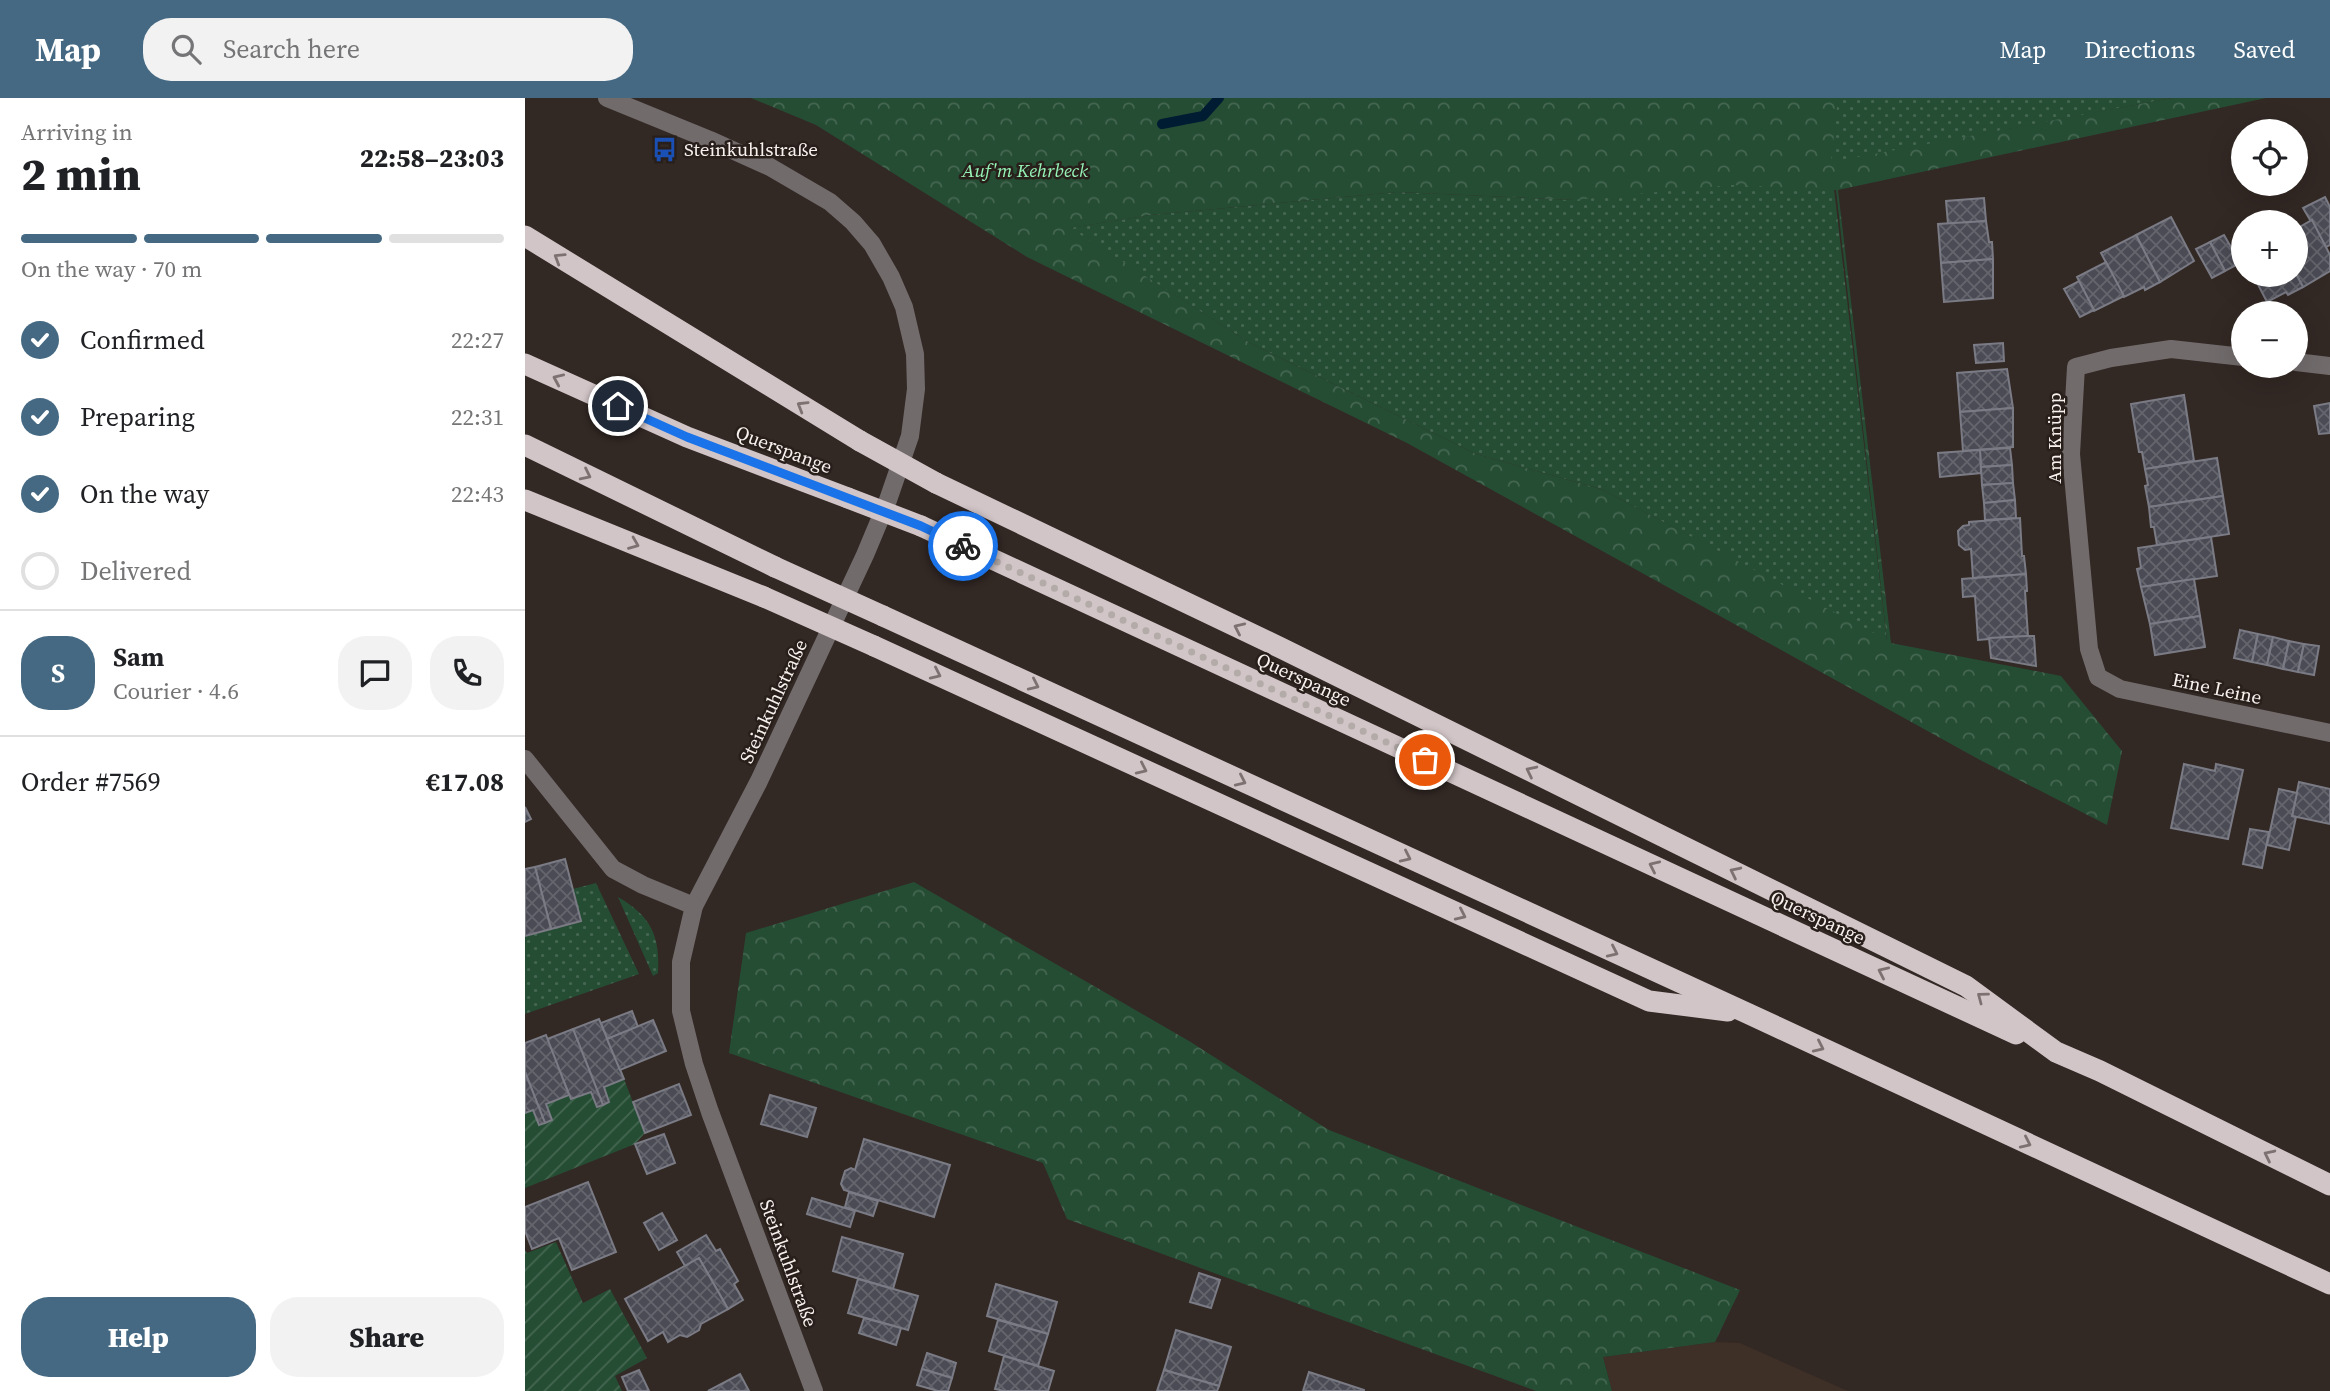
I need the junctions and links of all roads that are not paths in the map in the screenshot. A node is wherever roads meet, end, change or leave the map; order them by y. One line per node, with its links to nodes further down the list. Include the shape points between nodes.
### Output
1 (607, 98): 12 (street, Steinkuhlstraße, via 770,167 830,202 872,244 891,277 915,354 910,436 888,500 759,781)
2 (525, 236): 14 (highway, one-way to 2, bridge, via 1966,986 936,483)
3 (2231, 355): 9 (street, Am Knüpp, via 2171,349 2076,367 2071,454 2089,649)
4 (2308, 363): 6 (street)
5 (525, 364): 14 (highway, Querspange, one-way to 5, bridge, via 921,526 687,437)
6 (2330, 366)
7 (525, 445): 13 (highway, one-way to 13, bridge, via 775,567)
8 (525, 500): 13 (highway, one-way to 13, bridge, via 874,646 1649,1001)
9 (2098, 677): 10 (street, Eine Leine, via 2120,689)
10 (2330, 733)
11 (525, 759): 12 (street, via 613,869)
12 (694, 906): 17 (street, Steinkuhlstraße, via 681,962 681,1011 710,1112)
13 (1749, 1014): 16 (highway, one-way to 16)
14 (2056, 1052): 15 (highway, one-way to 14)
15 (2330, 1185)
16 (2330, 1284)
17 (814, 1391)

